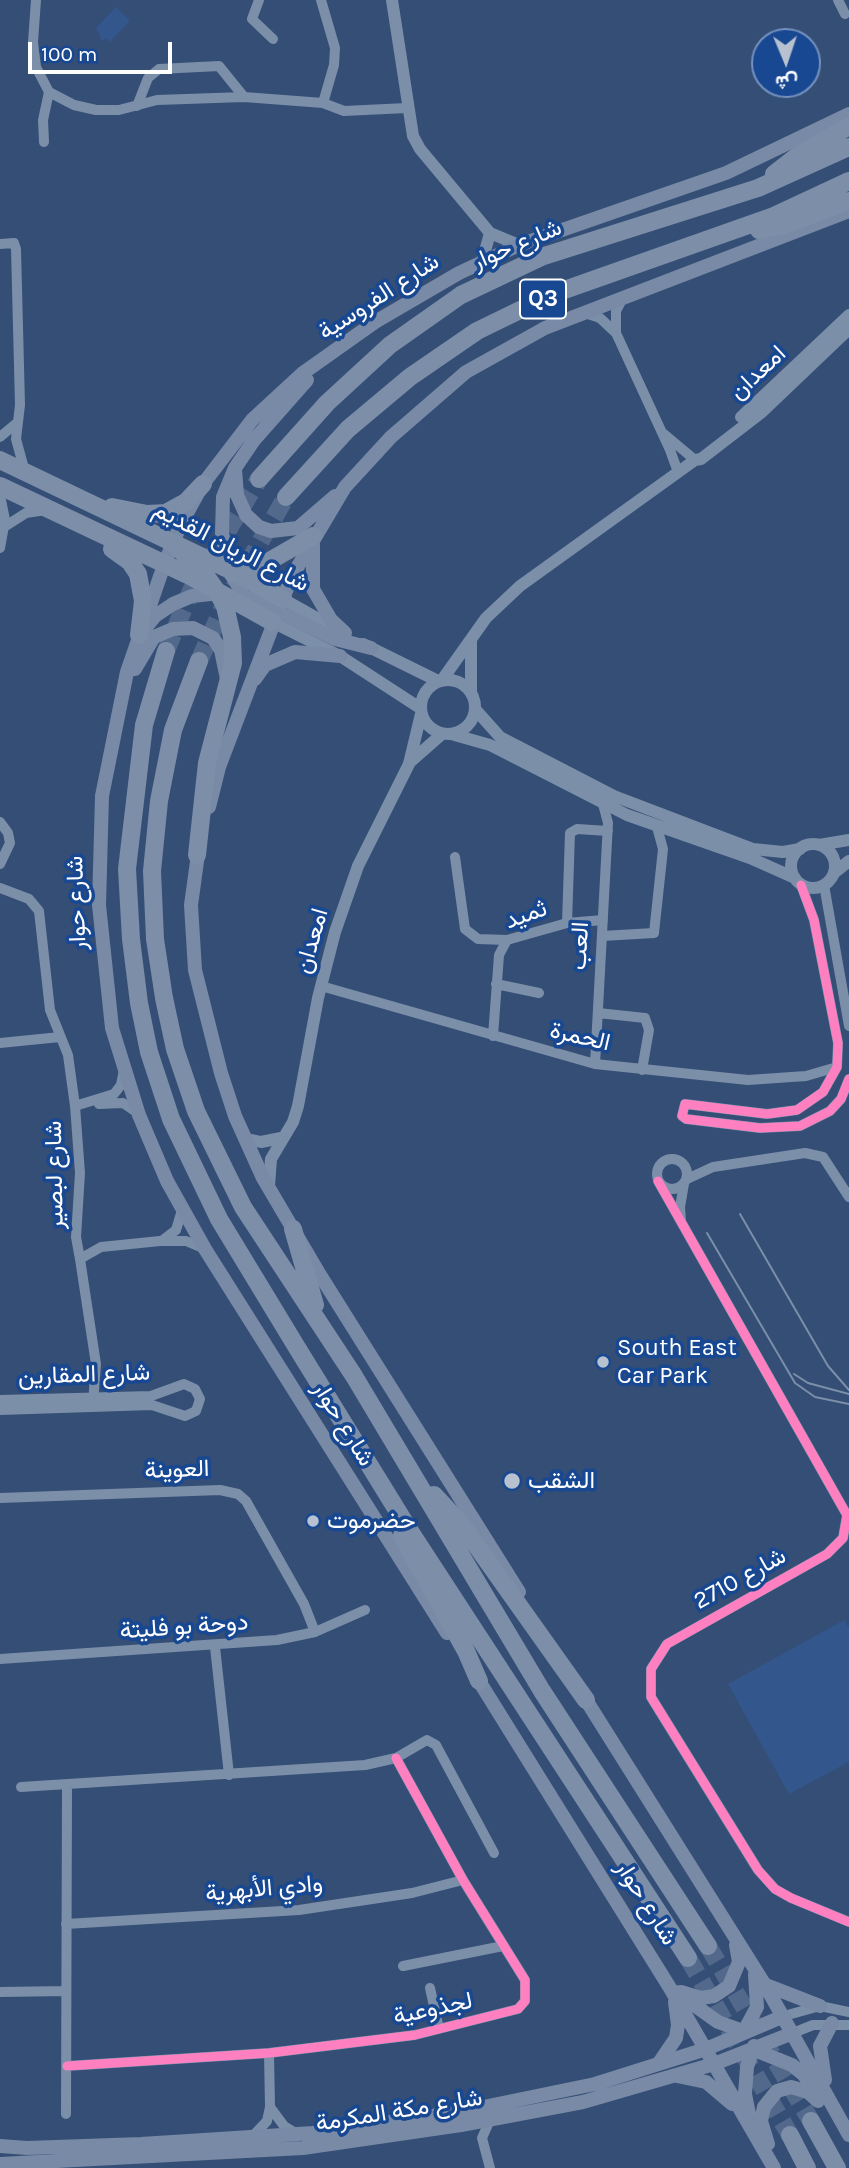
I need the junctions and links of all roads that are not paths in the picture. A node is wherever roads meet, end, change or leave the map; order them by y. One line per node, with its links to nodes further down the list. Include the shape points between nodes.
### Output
1 (36, 0): 8 (street, via 36,67)
2 (259, 0): 7 (street, via 253,21)
3 (321, 0): 10 (street, via 335,48)
4 (392, 0): 12 (street)
5 (838, 0): 6 (street)
6 (845, 14)
7 (272, 39)
8 (49, 92): 11 (street, via 96,110); 15 (street)
9 (244, 97): 10 (street); 11 (street, via 182,98); 11 (street, via 219,66 159,69 148,78)
10 (323, 103): 12 (street, via 344,111)
11 (137, 106)
12 (407, 108): 21 (street, via 420,149)
13 (849, 114): 24 (main road, شارع الفروسية, via 726,173)
14 (849, 126): 18 (highway, via 797,156)
15 (44, 142)
16 (849, 147): 18 (highway, شارع حوار / Q3)
17 (849, 181): 22 (highway, Q3, via 774,216)
18 (758, 188): 40 (highway, شارع حوار / Q3, via 541,257 461,295 390,345 327,404)
19 (849, 201): 22 (highway, via 781,226)
20 (849, 211): 26 (main road)
21 (490, 233): 24 (street); 25 (street)
22 (701, 241): 45 (highway, Q3, via 553,295 477,331 410,377 348,429)
23 (0, 244): 32 (street, via 14,243 16,249)
24 (519, 245): 25 (main road, شارع الفروسية)
25 (482, 262): 31 (main road, شارع الفروسية, via 417,295)
26 (625, 295): 27 (main road); 30 (street, via 616,311)
27 (582, 312): 30 (street, via 600,318); 43 (main road, via 466,372 391,438)
28 (849, 315): 36 (street, امعدان, via 758,404 696,454)
29 (849, 329): 36 (street, امعدان, via 762,411)
30 (616, 333): 33 (street)
31 (329, 356): 37 (main road); 41 (main road, شارع الفروسية, via 285,388 252,420)
32 (18, 422): 34 (street); 38 (street, via 18,456)
33 (662, 432): 36 (street); 39 (street)
34 (0, 437)
35 (0, 460): 38 (highway, شارع الريان القديم)
36 (695, 460): 39 (street, امعدان)
37 (235, 468): 43 (main road, via 237,495 246,515 271,531 298,528); 54 (main road, via 221,509)
38 (24, 472): 46 (highway, شارع الريان القديم)
39 (678, 472): 62 (street, امعدان, via 520,586)
40 (259, 479)
41 (203, 484): 46 (highway, via 175,510 158,514); 51 (main road, شارع الفروسية)
42 (0, 486): 47 (highway, شارع الريان القديم)
43 (345, 487): 50 (main road)
44 (0, 495): 49 (street)
45 (286, 497)
46 (81, 500): 51 (highway, شارع الريان القديم)
47 (50, 510): 48 (highway, شارع الريان القديم); 49 (street, via 26,513)
48 (72, 521): 53 (highway, شارع الريان القديم); 61 (highway, via 138,571 143,601)
49 (4, 527): 52 (street)
50 (313, 536): 54 (highway, via 278,559); 59 (main road); 60 (main road, via 313,589)
51 (173, 543): 53 (main road, شارع الفروسية); 54 (highway, شارع الريان القديم); 56 (highway)
52 (0, 548)
53 (164, 565): 55 (highway, شارع الريان القديم); 61 (main road, شارع الفروسية)
54 (233, 573): 56 (highway); 58 (main road); 59 (highway, شارع الريان القديم)
55 (188, 575): 56 (highway); 57 (highway, شارع الريان القديم)
56 (206, 576): 57 (highway)
57 (218, 593): 58 (main road); 59 (highway, شارع الريان القديم); 61 (main road, via 173,604); 68 (highway, via 232,637)
58 (244, 596): 59 (main road)
59 (278, 611): 60 (street, شارع الريان القديم); 63 (main road, via 335,639); 65 (street, شارع الريان القديم); 69 (main road)
60 (345, 633): 63 (street, شارع الريان القديم)
61 (139, 635): 73 (main road, شارع حوار)
62 (471, 636): 67 (street, امعدان); 70 (street)
63 (371, 648): 67 (street, شارع الريان القديم)
64 (166, 650): 135 (highway, شارع حوار, via 144,725 127,869 131,939 149,1052 171,1119 219,1219)
65 (340, 656): 69 (main road, via 295,652 282,656 265,665); 72 (street, شارع الريان القديم)
66 (199, 662): 129 (highway, شارع حوار, via 173,730 159,801 152,871 164,998 196,1111 243,1207)
67 (440, 681): 70 (street, via 455,681); 72 (street, via 426,691)
68 (228, 688): 73 (main road, via 225,664 213,638 193,628 173,629 154,637 138,661); 86 (highway, via 206,763)
69 (246, 691): 86 (main road, via 219,767)
70 (471, 692): 71 (street)
71 (475, 709): 74 (street, via 465,728); 85 (street, via 507,741 614,796 753,849)
72 (421, 711): 74 (street, via 427,725); 75 (street, امعدان)
73 (117, 720): 108 (main road, شارع حوار, via 102,796 99,905 112,1028)
74 (446, 734): 75 (street, امعدان); 76 (street, via 490,746)
75 (409, 764): 99 (street, امعدان, via 358,866)
76 (603, 804): 77 (street); 80 (street, العب)
77 (627, 815): 79 (street); 80 (street, via 618,817)
78 (0, 822): 89 (street, via 10,838)
79 (657, 827): 81 (street); 84 (street)
80 (608, 831): 94 (street, العب); 95 (street, via 577,829 570,833)
81 (682, 836): 84 (street); 91 (street, via 750,858)
82 (849, 840): 83 (street)
83 (819, 845): 85 (street); 90 (street, via 833,859)
84 (663, 849): 96 (street, via 654,933)
85 (800, 849): 91 (street, via 791,863)
86 (197, 855): 116 (main road, via 191,905 195,970 220,1073)
87 (455, 857): 97 (street, via 465,929 478,939)
88 (849, 861): 90 (street)
89 (0, 864)
90 (834, 873): 92 (street)
91 (798, 881): 92 (street, via 812,888); 107 (street, via 814,920 838,1043)
92 (824, 885): 102 (street)
93 (0, 888): 104 (street, via 29,900 39,911 50,1010)
94 (603, 920): 95 (street, ثميد); 96 (street, العب)
95 (567, 923): 97 (street, ثميد)
96 (602, 936): 101 (street, العب)
97 (507, 940): 98 (street, ثميد, via 499,955)
98 (496, 984): 100 (street); 103 (street, ثميد)
99 (321, 986): 103 (street, الحمرة); 115 (street, امعدان, via 298,1106)
100 (539, 993)
101 (598, 1013): 106 (street, العب); 109 (street, via 645,1018 649,1030)
102 (849, 1026)
103 (493, 1036): 106 (street, الحمرة)
104 (60, 1037): 105 (street); 113 (street, via 68,1055)
105 (0, 1043)
106 (595, 1064): 109 (street, الحمرة)
107 (837, 1067): 109 (street, الحمرة, via 806,1076 748,1080); 111 (street, via 823,1092 797,1110 767,1114 685,1104 682,1111 686,1119 788,1128 830,1111)
108 (124, 1068): 112 (street, شارع لبصير, via 118,1090); 114 (main road, شارع حوار)
109 (642, 1070)
110 (849, 1079): 111 (street)
111 (845, 1098)
112 (89, 1102): 113 (street, شارع لبصير); 114 (street, شارع لبصير, via 123,1104)
113 (75, 1106): 128 (street, شارع لبصير)
114 (139, 1115): 123 (main road, شارع حوار)
115 (281, 1138): 116 (street); 121 (street, امعدان, via 271,1159)
116 (247, 1139): 121 (main road)
117 (681, 1161): 118 (street); 119 (street, via 664,1161 657,1170); 120 (street)
118 (713, 1167): 120 (street); 122 (street, via 791,1154 823,1157)
119 (658, 1181): 120 (street, via 668,1189 680,1188); 125 (street, شارع 2710)
120 (686, 1181): 125 (street, شارع 2710, via 680,1207)
121 (269, 1186): 124 (main road)
122 (849, 1197)
123 (182, 1210): 126 (street, via 176,1230); 127 (main road, شارع حوار)
124 (293, 1228): 129 (highway); 142 (main road)
125 (683, 1230): 149 (street, شارع 2710, via 845,1508 846,1528 827,1554 667,1644 650,1669 651,1697 766,1880 791,1898)
126 (160, 1241): 127 (street, شارع لبصير, via 186,1241); 128 (street, شارع لبصير, via 101,1247)
127 (205, 1249): 141 (main road, شارع حوار)
128 (80, 1259): 130 (street, شارع لبصير, via 96,1357)
129 (324, 1331): 134 (highway, شارع حوار)
130 (95, 1397): 131 (street, شارع المقارين); 132 (street); 132 (street, شارع المقارين, via 151,1396 184,1384 195,1388 200,1399 196,1410 185,1416 158,1405)
131 (0, 1400)
132 (88, 1407): 133 (street, شارع المقارين)
133 (0, 1410)
134 (401, 1458): 142 (highway, via 460,1524); 153 (highway, شارع حوار, via 542,1691)
135 (375, 1472): 141 (highway, via 394,1521); 154 (highway, شارع حوار)
136 (0, 1497): 138 (street, العوينة, via 220,1490 238,1494 246,1500)
137 (365, 1610): 138 (street, دوحة بو فليتة)
138 (316, 1632): 139 (street, دوحة بو فليتة)
139 (215, 1647): 140 (street, دوحة بو فليتة); 144 (street)
140 (0, 1659)
141 (479, 1681): 159 (main road, شارع حوار)
142 (586, 1700): 151 (main road)
143 (396, 1758): 144 (street, via 365,1765); 147 (street, via 432,1741); 148 (street, لجذوعية)
144 (229, 1775): 145 (street)
145 (67, 1786): 146 (street); 150 (street)
146 (21, 1787)
147 (494, 1853)
148 (463, 1880): 150 (street, وادي الأبهرية, via 412,1893 299,1910); 152 (street, لجذوعية)
149 (849, 1922)
150 (66, 1924): 160 (street)
151 (735, 1938): 155 (main road); 159 (main road, via 739,1962 733,1980 722,1992 701,1998)
152 (503, 1946): 156 (street); 167 (street, لجذوعية, via 525,1980 525,2001 518,2009)
153 (708, 1946)
154 (688, 1958)
155 (753, 1965): 157 (main road); 168 (main road, via 757,2007)
156 (403, 1966)
157 (765, 1984): 162 (main road); 164 (main road)
158 (430, 1987): 167 (street)
159 (670, 1988): 168 (main road, via 718,2022); 172 (main road, شارع حوار); 177 (main road, via 677,2011 676,2038)
160 (65, 1991): 161 (street); 176 (street)
161 (0, 1992)
162 (820, 2006): 163 (street); 164 (street)
163 (849, 2012)
164 (784, 2016): 168 (main road, شارع مكة المكرمة); 169 (main road); 170 (main road)
165 (832, 2023): 166 (street); 169 (street); 179 (main road, via 820,2046)
166 (849, 2025)
167 (439, 2029): 174 (street, لجذوعية)
168 (745, 2032): 170 (main road); 171 (main road); 172 (main road, شارع مكة المكرمة)
169 (793, 2033): 170 (main road); 173 (main road, شارع مكة المكرمة); 179 (main road)
170 (763, 2034): 173 (main road)
171 (732, 2047): 172 (main road); 173 (main road); 175 (main road)
172 (706, 2049): 175 (main road, شارع حوار); 177 (main road, شارع مكة المكرمة)
173 (752, 2049): 175 (main road, شارع مكة المكرمة); 185 (main road, via 745,2094); 188 (main road, via 781,2058 803,2074)
174 (269, 2053): 176 (street, لجذوعية); 180 (street)
175 (714, 2064): 178 (main road, شارع مكة المكرمة); 185 (main road, شارع حوار)
176 (67, 2066): 181 (street)
177 (655, 2066): 186 (main road, شارع مكة المكرمة, via 594,2084 459,2112)
178 (674, 2076): 182 (main road, شارع مكة المكرمة, via 583,2102); 185 (main road, via 718,2089)
179 (831, 2101): 188 (main road)
180 (271, 2107): 186 (street, via 284,2126); 189 (street, via 267,2121)
181 (66, 2114)
182 (490, 2120): 184 (main road, شارع مكة المكرمة); 190 (street)
183 (811, 2121): 193 (highway)
184 (461, 2125): 190 (street); 192 (main road, شارع مكة المكرمة, via 303,2148)
185 (751, 2126): 195 (main road, شارع حوار)
186 (298, 2134): 189 (main road, شارع مكة المكرمة)
187 (790, 2135): 196 (highway)
188 (849, 2136): 195 (main road, via 808,2092 791,2087 777,2091 764,2107 761,2121)
189 (252, 2137): 191 (main road, شارع مكة المكرمة)
190 (482, 2138): 194 (street)
191 (0, 2146)
192 (0, 2164)
193 (836, 2165)
194 (490, 2168)
195 (774, 2168)
196 (807, 2168)

